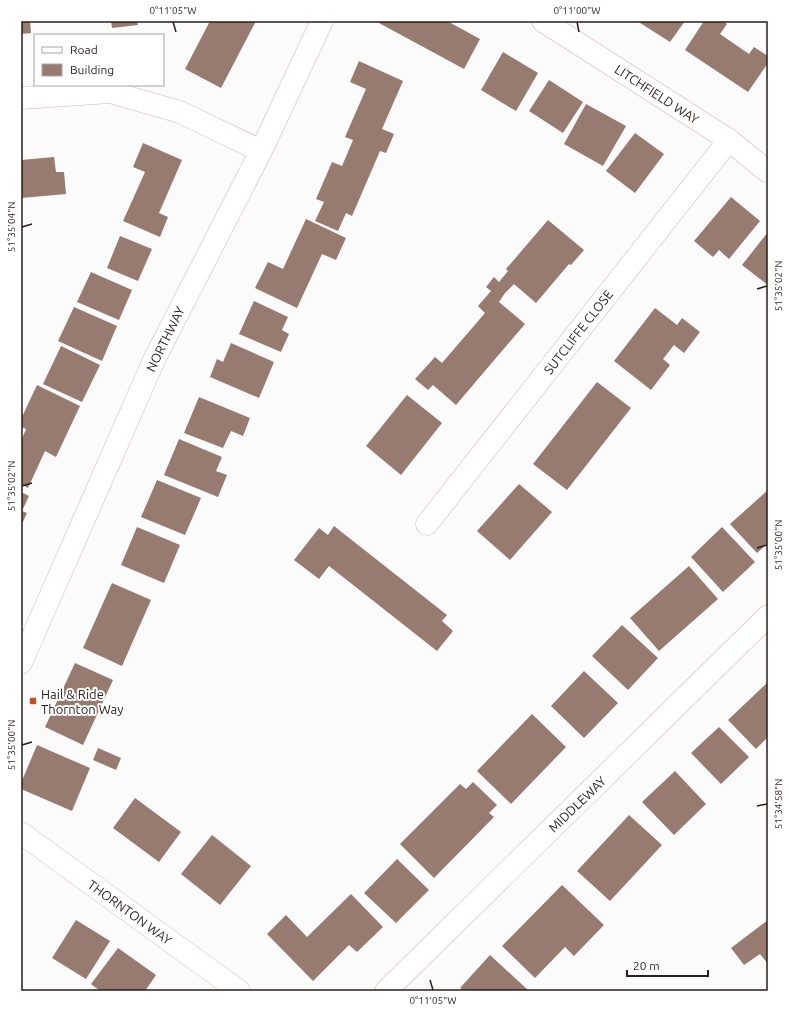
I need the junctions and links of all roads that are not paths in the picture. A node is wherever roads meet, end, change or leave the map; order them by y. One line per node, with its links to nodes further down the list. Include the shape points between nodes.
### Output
1 (322, 21): 5 (street, NORTHWAY)
2 (543, 21): 4 (street, LITCHFIELD WAY)
3 (21, 98): 5 (street, via 110,92 180,112)
4 (729, 140): 6 (street, LITCHFIELD WAY); 7 (street, SUTCLIFFE CLOSE)
5 (261, 151): 9 (street, NORTHWAY, via 154,360)
6 (768, 172)
7 (427, 524)
8 (768, 616): 12 (street, MIDDLEWAY)
9 (21, 663)
10 (21, 833): 11 (street, THORNTON WAY)
11 (239, 991)
12 (386, 991)

